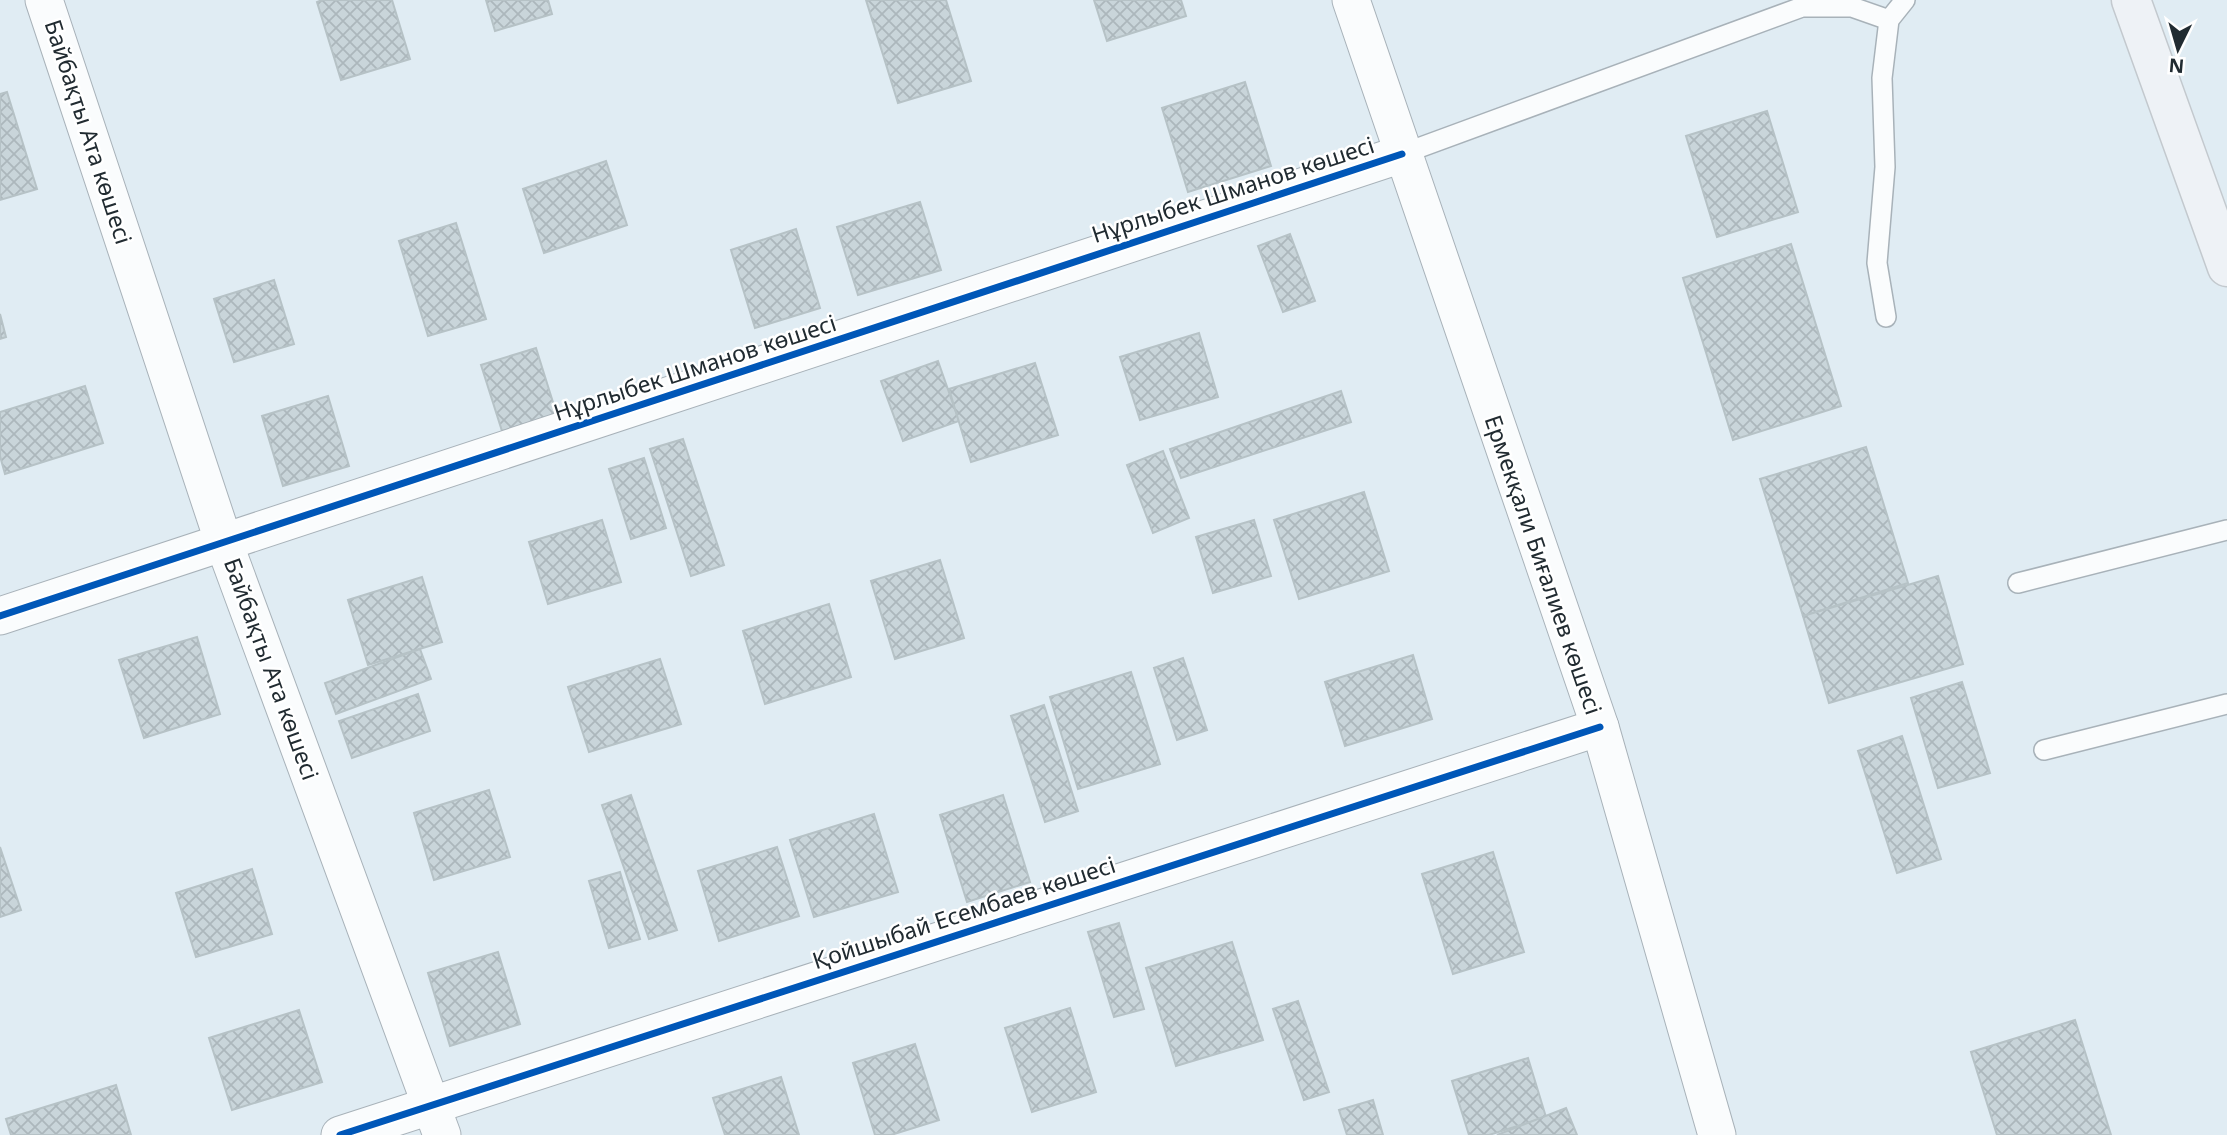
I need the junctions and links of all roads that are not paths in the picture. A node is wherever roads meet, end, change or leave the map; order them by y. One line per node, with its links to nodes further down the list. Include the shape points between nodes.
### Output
1 (44, 0): 11 (street, Байбақты Ата көшесі)
2 (1351, 0): 6 (street, Ермекқали Биғалиев көшесі)
3 (1905, 0): 5 (lane)
4 (2131, 0): 7 (main road)
5 (1889, 20): 6 (lane, via 1852,6 1802,7); 9 (lane, via 1882,78 1885,167 1877,262)
6 (1402, 154): 11 (street, Нұрлыбек Шманов көшесі); 15 (street, Ермекқали Биғалиев көшесі)
7 (2218, 211): 8 (main road)
8 (2227, 267)
9 (1886, 317)
10 (2227, 530): 12 (lane)
11 (225, 544): 13 (street, Нұрлыбек Шманов көшесі); 17 (street, Байбақты Ата көшесі)
12 (2018, 583)
13 (0, 616)
14 (2227, 704): 16 (lane)
15 (1600, 727): 17 (street, Қойшыбай Есембаев көшесі); 19 (street, Ермекқали Биғалиев көшесі)
16 (2044, 750)
17 (437, 1120): 18 (street, Қойшыбай Есембаев көшесі)
18 (340, 1135)
19 (1717, 1135)

